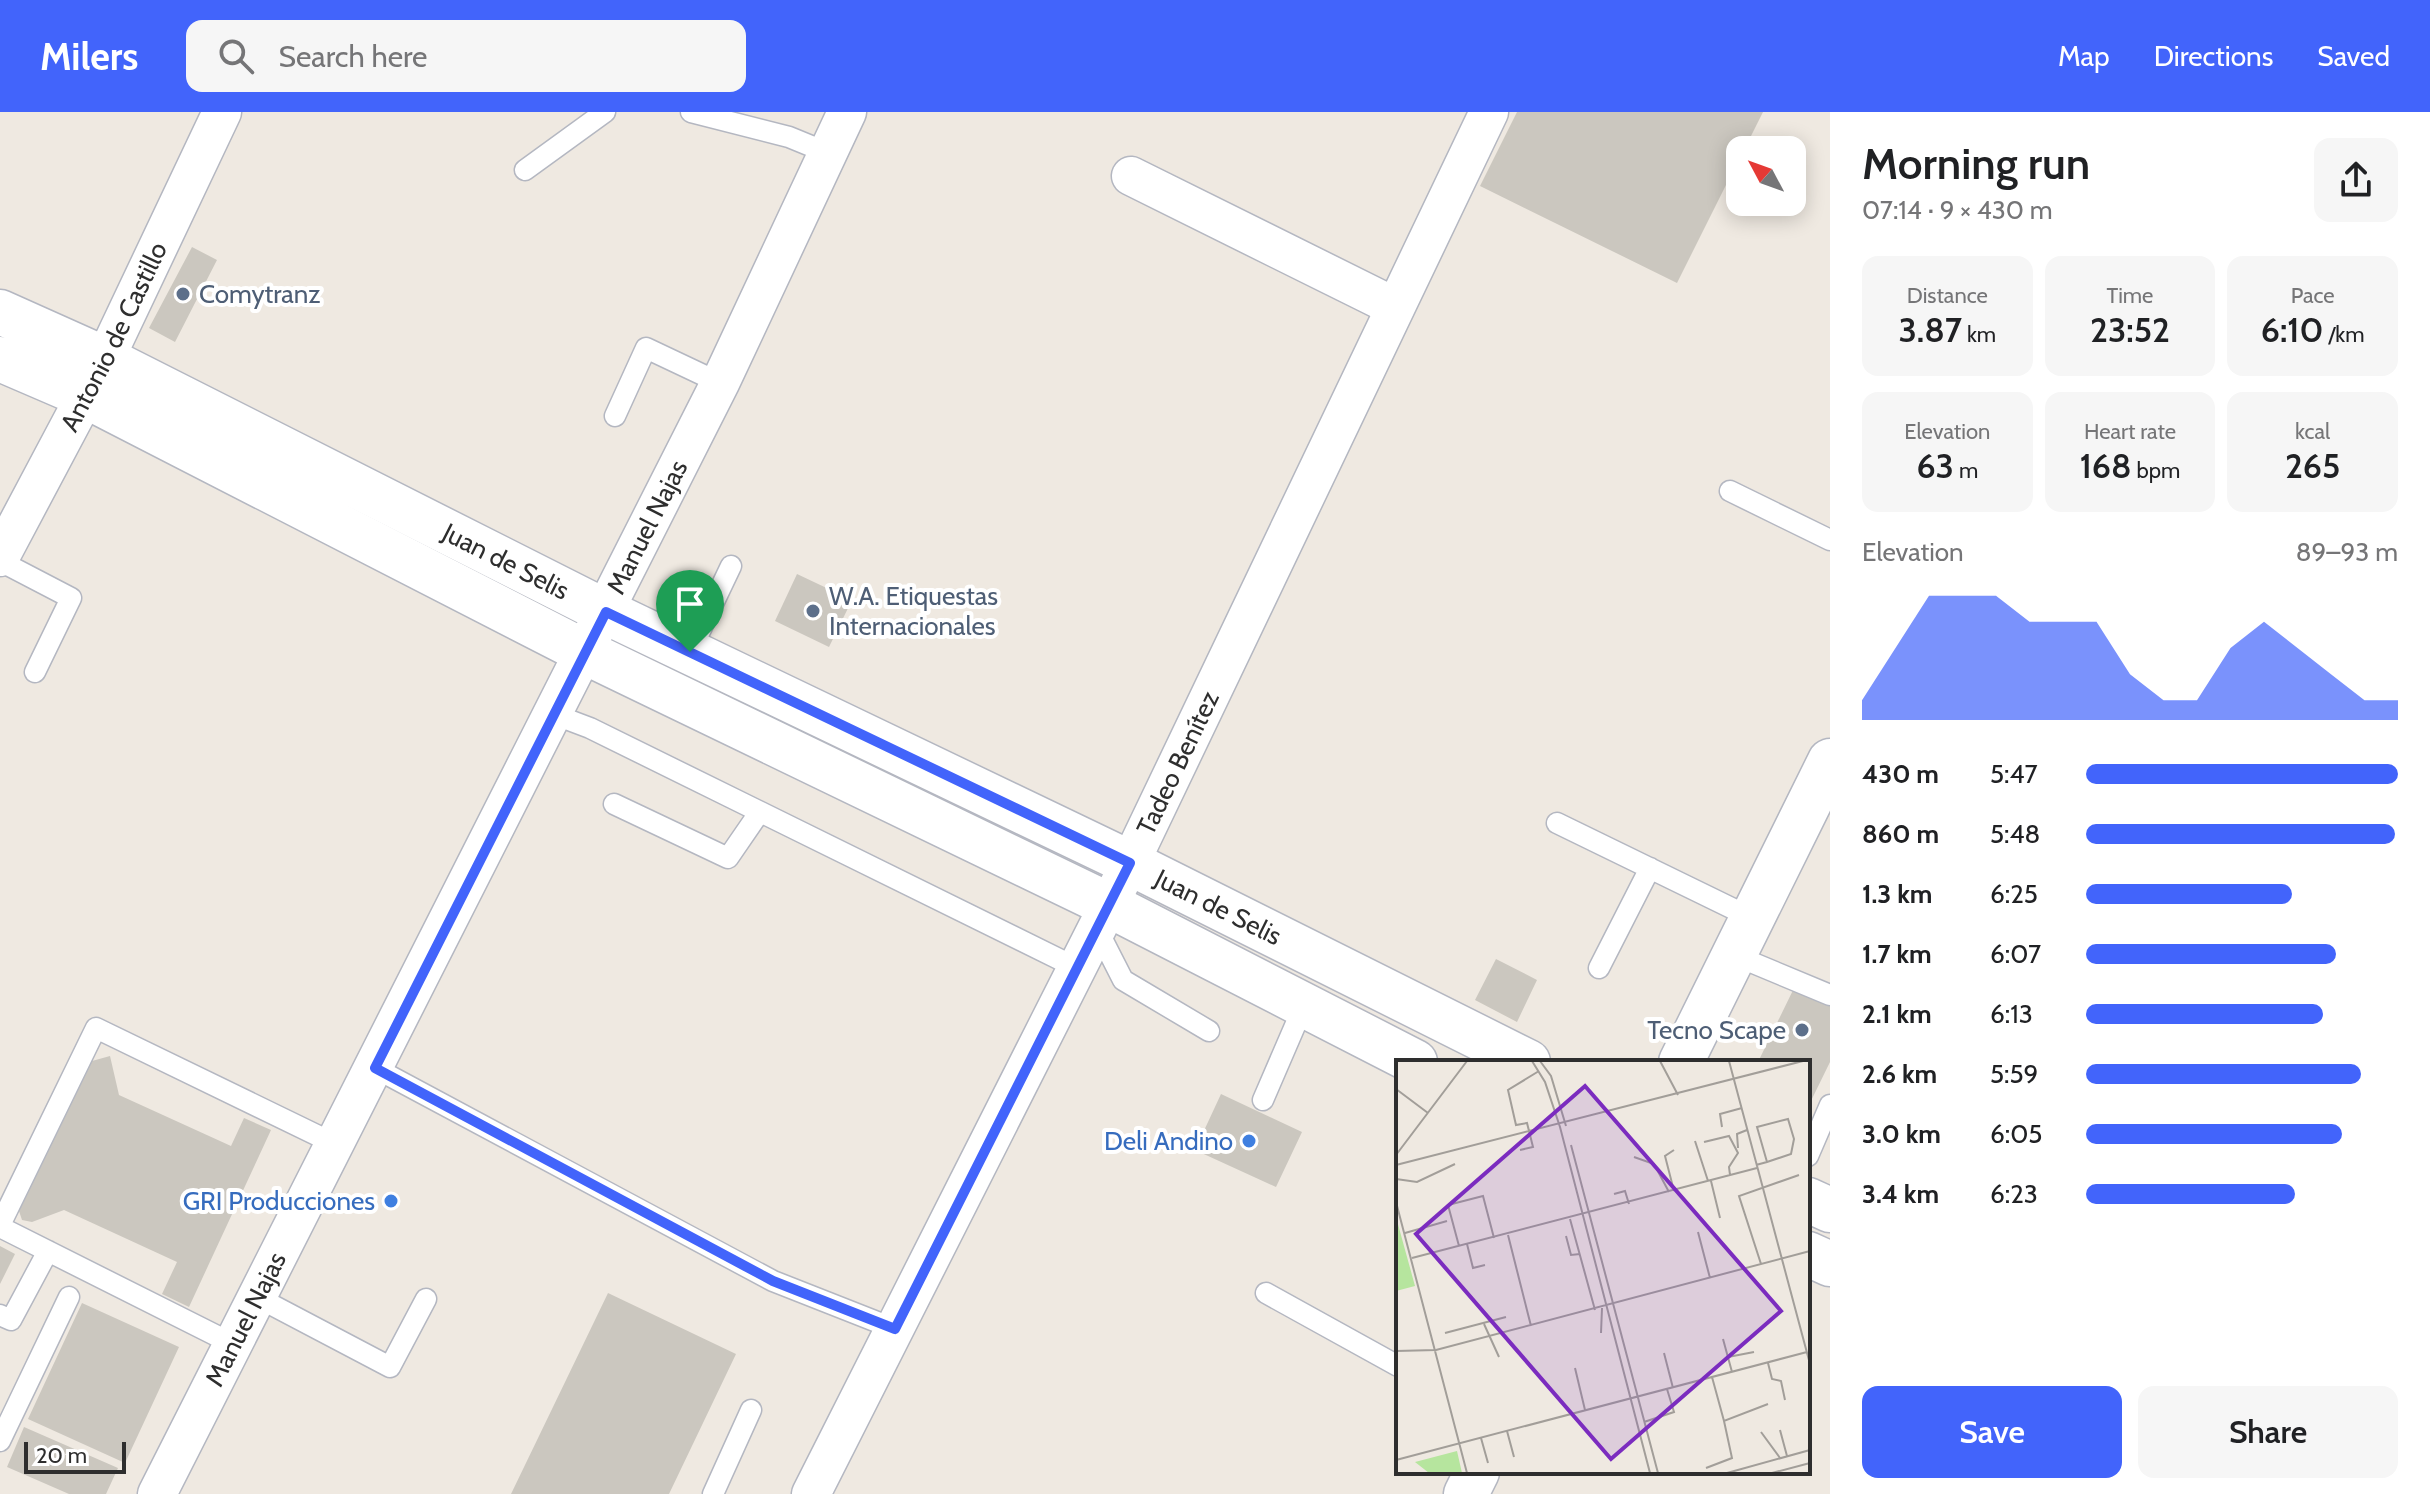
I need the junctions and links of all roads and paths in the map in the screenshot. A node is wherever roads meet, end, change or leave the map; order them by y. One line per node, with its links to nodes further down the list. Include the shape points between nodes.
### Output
1 (222, 112): 11 (street, Antonio de Castillo)
2 (605, 112): 6 (lane)
3 (691, 112): 5 (lane, via 789,137)
4 (1489, 112): 8 (street, Tadeo Benítez)
5 (835, 125): 12 (street, Manuel Najas)
6 (525, 170)
7 (1131, 176): 8 (street)
8 (1395, 307): 27 (street, Tadeo Benítez)
9 (0, 312): 11 (main road, Juan de Selis)
10 (0, 359): 11 (main road, Juan de Selis)
11 (96, 378): 16 (street, Antonio de Castillo); 18 (main road, Juan de Selis); 19 (main road, Juan de Selis)
12 (720, 383): 13 (lane, via 646,348); 18 (street, Manuel Najas)
13 (615, 416)
14 (1730, 491): 15 (lane)
15 (1830, 540)
16 (0, 559): 21 (lane, via 71,598)
17 (731, 566): 20 (lane)
18 (606, 612): 19 (street, Manuel Najas); 20 (main road, Juan de Selis)
19 (585, 652): 22 (street, Manuel Najas); 29 (main road, Juan de Selis)
20 (690, 652): 27 (main road, Juan de Selis)
21 (35, 672)
22 (553, 714): 25 (lane); 39 (street, Manuel Najas)
23 (1830, 761): 30 (main road)
24 (614, 804): 25 (lane, via 728,858)
25 (759, 813): 31 (lane)
26 (1557, 823): 28 (lane)
27 (1130, 863): 29 (street, Tadeo Benítez); 37 (main road, Juan de Selis)
28 (1650, 868): 30 (lane); 32 (lane)
29 (1103, 917): 31 (street, Tadeo Benítez); 34 (main road, Juan de Selis); 35 (lane, via 1123,980)
30 (1743, 936): 33 (lane); 38 (main road)
31 (1077, 968): 55 (street, Tadeo Benítez)
32 (1599, 968)
33 (1830, 995)
34 (1304, 1005): 36 (main road, Juan de Selis); 40 (lane)
35 (1209, 1031)
36 (1411, 1060)
37 (1524, 1060)
38 (1682, 1060)
39 (375, 1068): 42 (street, Manuel Najas); 55 (lane, via 773,1281)
40 (1263, 1100)
41 (1830, 1105): 43 (lane)
42 (335, 1144): 46 (lane, via 96,1028); 52 (street, Manuel Najas)
43 (1810, 1151)
44 (1810, 1201): 45 (main road)
45 (1830, 1210)
46 (0, 1226): 47 (lane)
47 (48, 1251): 54 (lane, via 11,1320); 56 (lane)
48 (1810, 1255): 49 (main road)
49 (1830, 1264)
50 (1266, 1293): 57 (lane)
51 (69, 1297): 59 (lane)
52 (257, 1297): 53 (lane, via 390,1367); 56 (street, Manuel Najas)
53 (426, 1299)
54 (0, 1315)
55 (895, 1329): 63 (street, Tadeo Benítez)
56 (233, 1344): 61 (street, Manuel Najas)
57 (1396, 1365)
58 (751, 1410): 62 (lane)
59 (0, 1441)
60 (1476, 1474): 64 (main road)
61 (157, 1494)
62 (713, 1494)
63 (811, 1494)
64 (1466, 1494)

